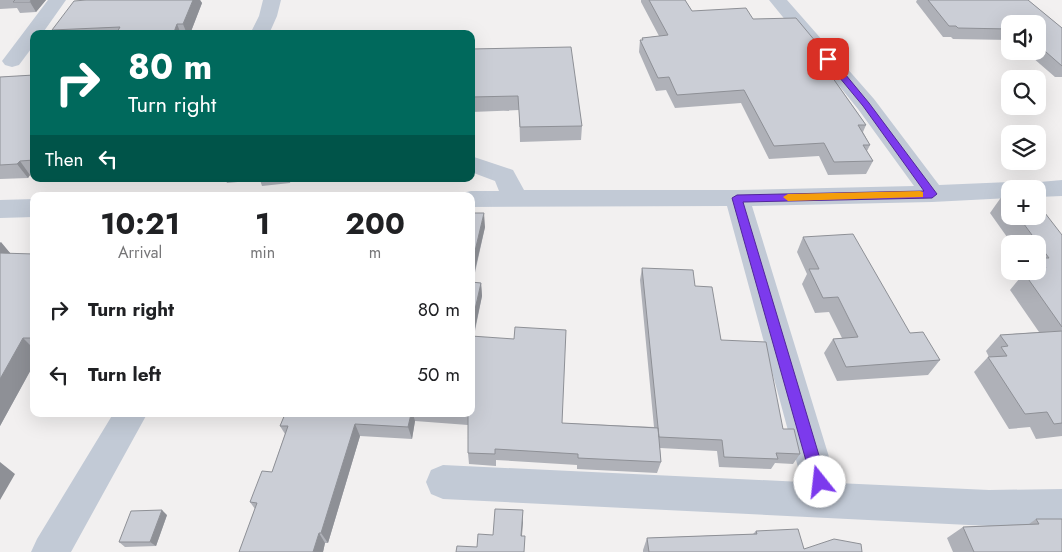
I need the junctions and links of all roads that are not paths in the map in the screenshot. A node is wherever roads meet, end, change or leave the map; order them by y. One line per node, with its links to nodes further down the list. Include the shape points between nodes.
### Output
1 (57, 0): 4 (street)
2 (272, 0): 5 (street)
3 (778, 0): 13 (street, via 866,104)
4 (32, 30)
5 (261, 30)
6 (30, 32): 8 (street)
7 (30, 60): 8 (street)
8 (6, 61)
9 (475, 165): 14 (street, via 505,176)
10 (1062, 188): 11 (street)
11 (1046, 189)
12 (1001, 190): 13 (street)
13 (932, 194): 15 (street)
14 (515, 198): 15 (street); 16 (street)
15 (737, 198): 21 (street)
16 (475, 199)
17 (30, 208): 18 (street)
18 (0, 209)
19 (129, 417): 23 (street)
20 (443, 482): 21 (street)
21 (825, 501): 22 (street, via 989,508)
22 (1062, 507)
23 (50, 552)

